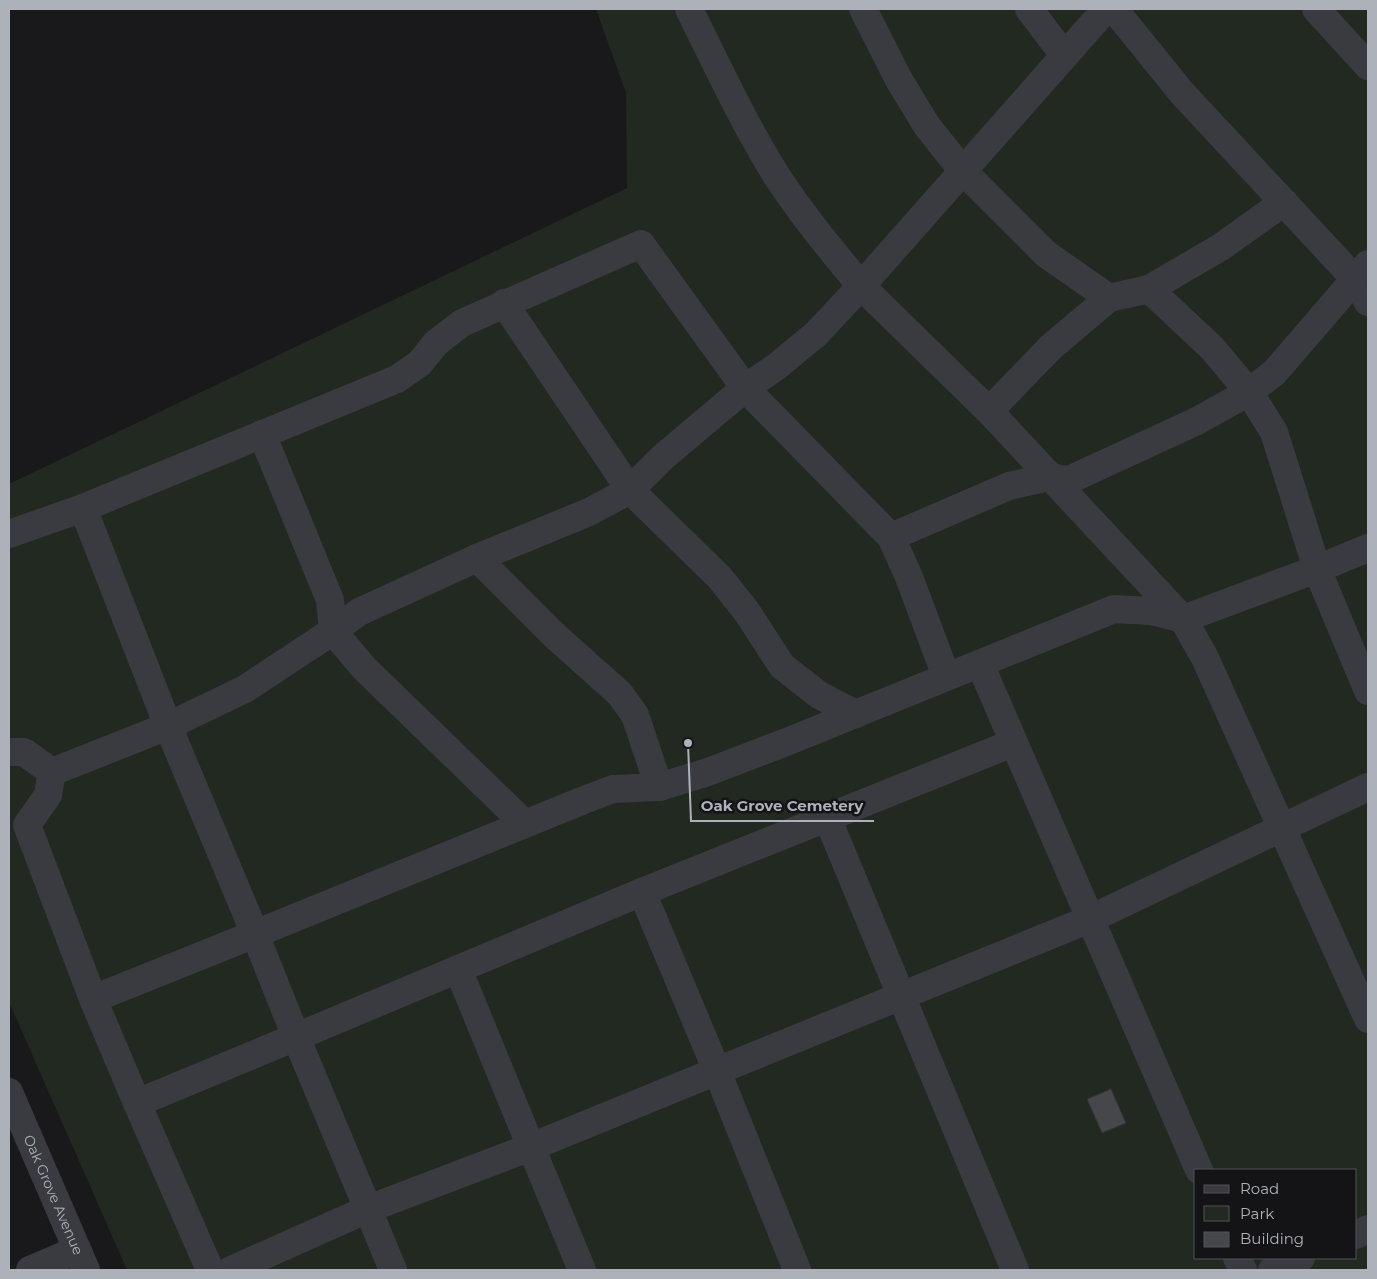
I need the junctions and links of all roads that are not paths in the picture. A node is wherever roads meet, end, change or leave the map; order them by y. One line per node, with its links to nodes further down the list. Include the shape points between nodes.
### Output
1 (689, 9): 12 (street, via 777,177)
2 (863, 9): 9 (street, via 927,126)
3 (1029, 9): 7 (street)
4 (1106, 9): 7 (street)
5 (1114, 9): 10 (street, via 1182,93)
6 (1316, 9): 8 (street)
7 (1064, 55): 9 (street)
8 (1368, 66)
9 (962, 170): 12 (street); 14 (street, via 1046,254)
10 (1284, 202): 11 (street); 13 (street, via 1221,247)
11 (1364, 282): 17 (street, via 1274,373)
12 (861, 286): 16 (street, via 816,334); 18 (street)
13 (1149, 290): 14 (street); 17 (street, via 1212,348)
14 (1109, 298): 18 (street, via 1050,347)
15 (504, 303): 16 (street, via 641,244); 19 (street, via 462,323 436,343 420,363 396,379); 21 (street)
16 (745, 388): 21 (street, via 663,457); 24 (street)
17 (1249, 392): 20 (street, via 1197,421 1069,480); 27 (street, via 1274,432)
18 (989, 411): 20 (street)
19 (262, 434): 22 (street); 29 (street, via 330,600)
20 (1049, 477): 24 (street, via 1009,486); 28 (street)
21 (630, 490): 26 (street, via 589,512); 33 (street, via 720,578 782,666 819,695)
22 (83, 508): 23 (street); 34 (street)
23 (9, 534)
24 (891, 536): 31 (street)
25 (1368, 548): 27 (street)
26 (477, 558): 29 (street, via 358,612); 38 (street, via 554,635 620,694 635,715)
27 (1317, 569): 28 (street); 32 (street)
28 (1183, 619): 30 (street, via 1151,610 1114,609); 43 (street, via 1205,658)
29 (333, 631): 34 (street, via 245,689); 42 (street, via 364,668)
30 (980, 664): 31 (street); 35 (street)
31 (946, 676): 33 (street)
32 (1368, 691)
33 (856, 714): 38 (street, via 708,772)
34 (168, 726): 37 (street); 46 (street)
35 (1013, 743): 40 (street); 45 (street)
36 (9, 752): 37 (street, via 24,752)
37 (52, 772): 41 (street, via 48,796)
38 (658, 787): 42 (street, via 613,789)
39 (1368, 787): 43 (street)
40 (827, 817): 44 (street); 48 (street)
41 (18, 824): 49 (street)
42 (524, 824): 46 (street)
43 (1282, 828): 45 (street); 50 (street)
44 (642, 892): 47 (street); 52 (street)
45 (1090, 919): 48 (street); 56 (street)
46 (255, 934): 49 (street); 51 (street)
47 (458, 969): 51 (street); 55 (street)
48 (900, 996): 52 (street); 66 (street)
49 (93, 999): 54 (street)
50 (1368, 1019)
51 (296, 1036): 54 (street); 57 (street)
52 (717, 1071): 55 (street); 65 (street)
53 (9, 1092): 59 (street, Oak Grove Avenue)
54 (137, 1103): 61 (street)
55 (531, 1147): 57 (street); 64 (street)
56 (1199, 1169)
57 (368, 1209): 62 (street); 63 (street)
58 (1299, 1259): 67 (street)
59 (82, 1260): 60 (street)
60 (30, 1270)
61 (210, 1270)
62 (231, 1270)
63 (393, 1270)
64 (582, 1270)
65 (797, 1270)
66 (1015, 1270)
67 (1272, 1270)

